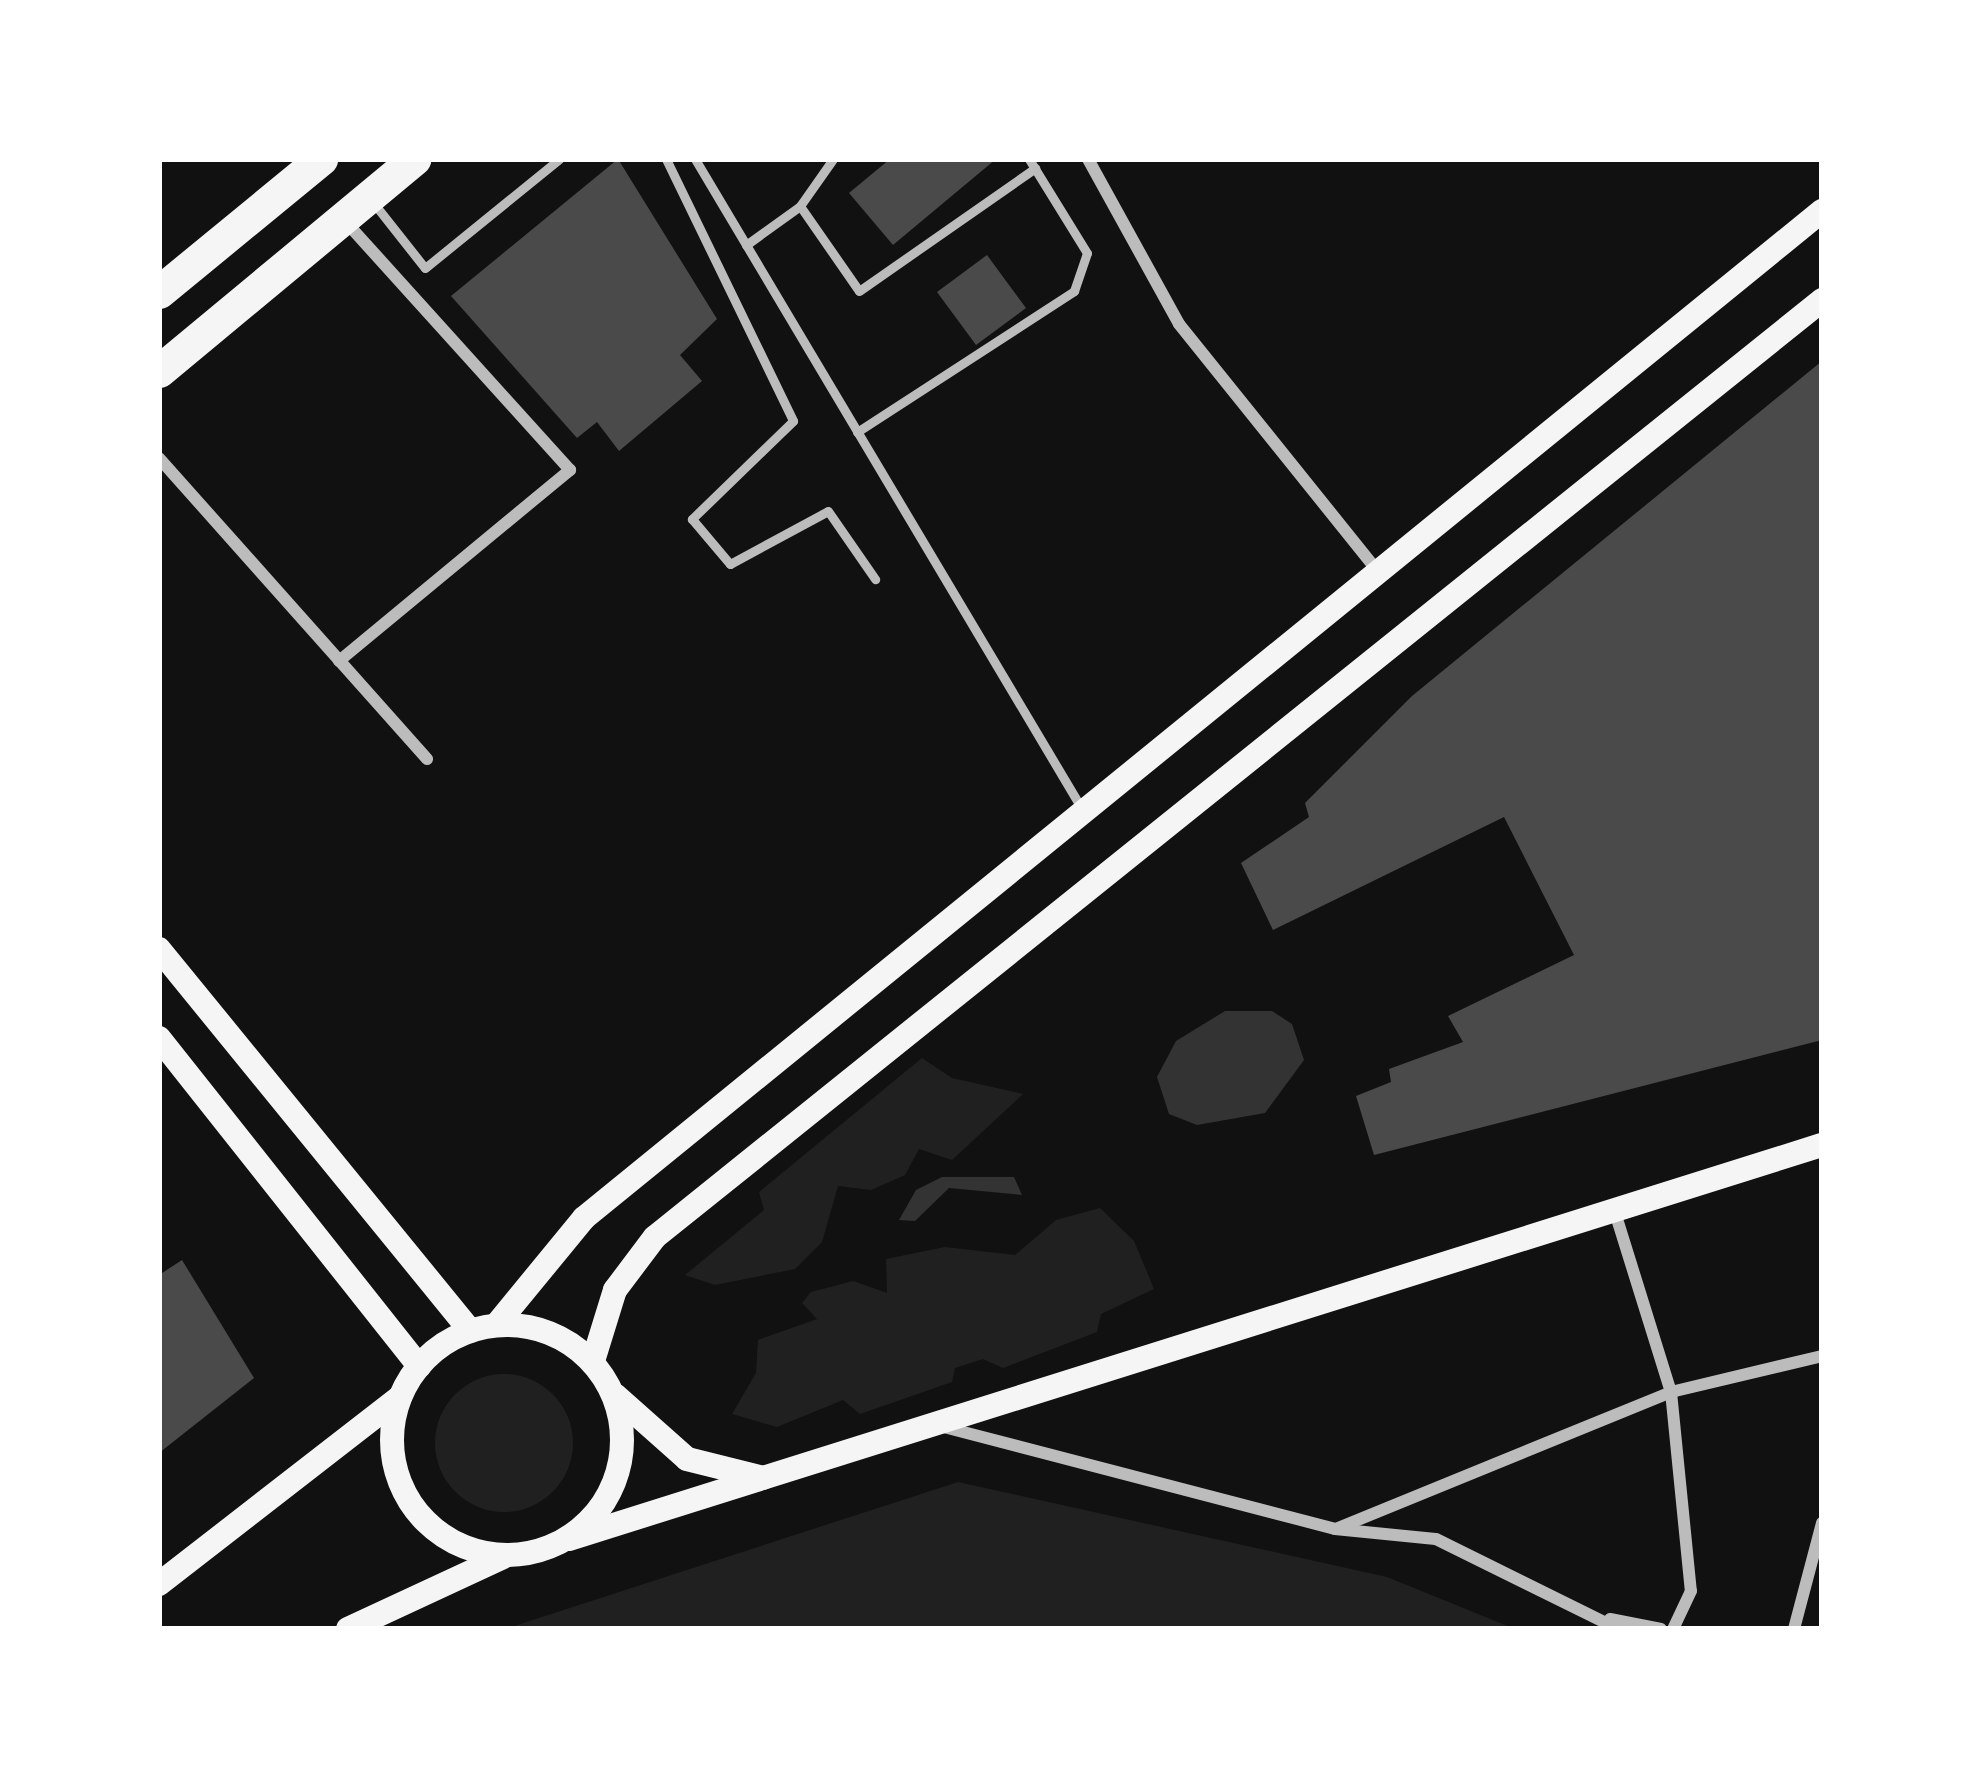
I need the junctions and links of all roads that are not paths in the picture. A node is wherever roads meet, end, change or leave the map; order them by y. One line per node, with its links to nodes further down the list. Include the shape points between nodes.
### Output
1 (321, 159): 14 (highway)
2 (427, 159): 9 (highway)
3 (559, 159): 11 (lane, via 424,268)
4 (666, 159): 20 (lane, via 793,421 692,519 730,564 828,511)
5 (694, 159): 13 (lane)
6 (833, 159): 10 (lane)
7 (1088, 159): 19 (street, via 1179,324)
8 (1032, 164): 10 (lane, via 859,291); 17 (lane, via 1088,253 1074,291)
9 (405, 167): 11 (highway)
10 (800, 206): 13 (lane)
11 (355, 208): 16 (highway); 21 (street, via 570,470)
12 (1822, 211): 19 (main road)
13 (746, 245): 17 (lane)
14 (159, 292)
15 (1822, 300): 31 (main road, via 655,1237 615,1290)
16 (159, 370)
17 (857, 432): 23 (lane)
18 (159, 458): 21 (street)
19 (1381, 575): 23 (main road)
20 (874, 579)
21 (340, 661): 22 (street)
22 (427, 759)
23 (1087, 818): 28 (main road, via 584,1217)
24 (159, 949): 29 (main road)
25 (159, 1038): 32 (main road)
26 (1822, 1145): 27 (main road)
27 (1612, 1204): 33 (street); 36 (main road)
28 (496, 1324): 29 (main road); 31 (main road, via 561,1337)
29 (471, 1331): 32 (main road)
30 (1822, 1356): 33 (street)
31 (593, 1361): 34 (main road)
32 (419, 1366): 35 (main road)
33 (1671, 1392): 39 (street); 47 (street, via 1691,1592)
34 (614, 1394): 37 (main road, via 687,1460); 40 (main road, via 622,1459 594,1517)
35 (400, 1397): 41 (main road, via 391,1433 410,1504 466,1550); 42 (main road)
36 (933, 1424): 37 (main road); 39 (street)
37 (765, 1479): 40 (main road)
38 (1822, 1523): 48 (street)
39 (1336, 1529): 43 (street, via 1436,1539)
40 (569, 1539): 41 (main road)
41 (503, 1556): 44 (main road)
42 (159, 1584)
43 (1597, 1616): 45 (street); 46 (street)
44 (348, 1629)
45 (1618, 1629)
46 (1660, 1629)
47 (1673, 1629)
48 (1794, 1629)

